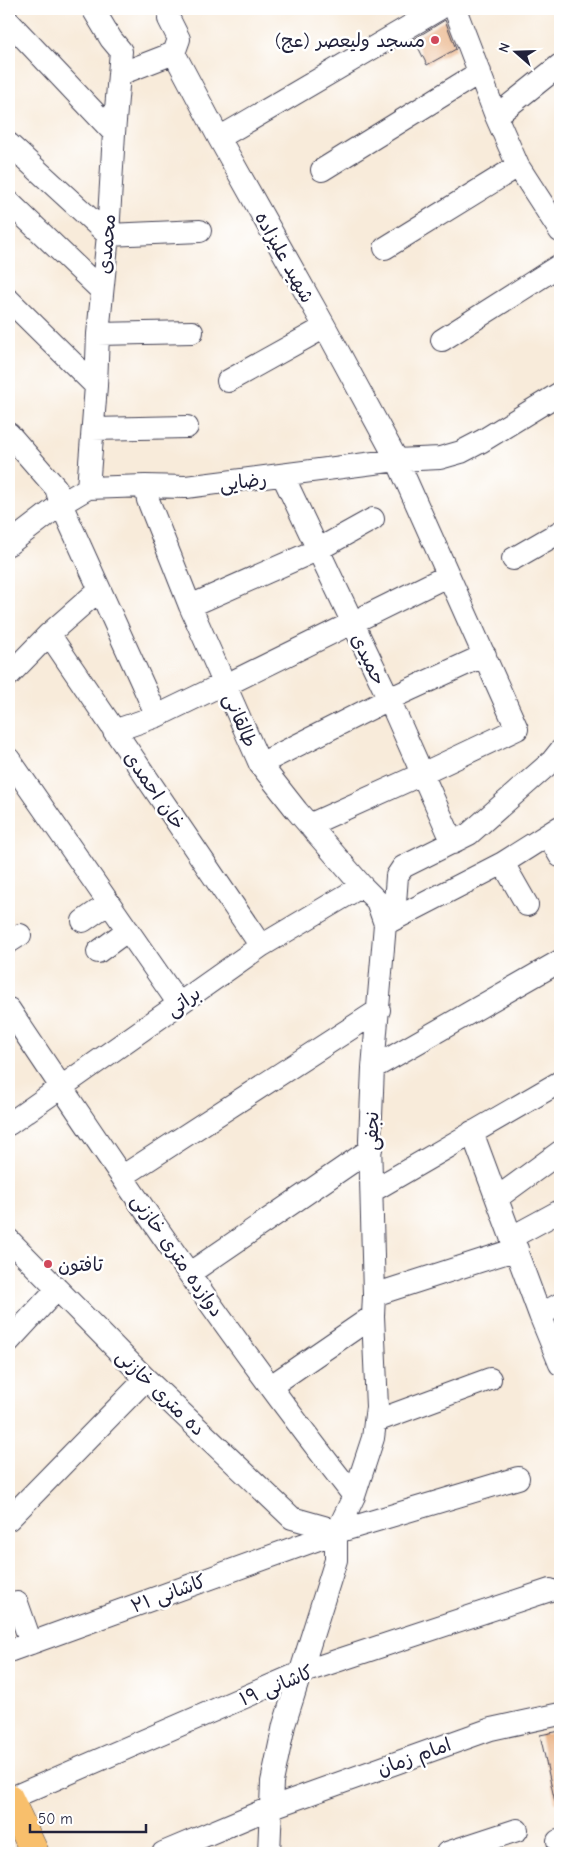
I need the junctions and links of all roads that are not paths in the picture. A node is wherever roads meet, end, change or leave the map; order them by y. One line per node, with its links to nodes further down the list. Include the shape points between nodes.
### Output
1 (93, 9): 9 (street, محمدی, via 121,51)
2 (439, 9): 12 (street)
3 (455, 9): 8 (street)
4 (169, 19): 6 (street, via 179,39)
5 (9, 22): 11 (street)
6 (174, 53): 9 (street); 12 (street, شهید علیزاده)
7 (560, 65): 10 (street)
8 (480, 72): 10 (street); 15 (street)
9 (120, 74): 11 (street, محمدی)
10 (496, 116): 14 (street)
11 (114, 134): 20 (street, محمدی)
12 (219, 138): 25 (street, شهید علیزاده)
13 (9, 144): 20 (street)
14 (518, 166): 17 (street); 21 (street)
15 (322, 170)
16 (9, 202): 23 (street)
17 (553, 206): 19 (street)
18 (200, 231): 20 (street)
19 (560, 231)
20 (108, 235): 23 (street, محمدی)
21 (385, 248)
22 (560, 265): 28 (street)
23 (102, 291): 27 (street, محمدی)
24 (9, 300): 30 (street)
25 (325, 327): 29 (street); 35 (street, شهید علیزاده)
26 (192, 332): 27 (street)
27 (98, 334): 30 (street, محمدی)
28 (442, 340)
29 (228, 381)
30 (96, 386): 33 (street, محمدی)
31 (560, 393): 35 (street, رضایی, via 461,452 440,458)
32 (187, 427): 33 (street)
33 (93, 429): 38 (street, محمدی)
34 (9, 434): 39 (street, via 56,488)
35 (397, 460): 36 (street, رضایی); 45 (street, شهید علیزاده)
36 (284, 476): 37 (street, رضایی, via 186,487); 43 (street, حمیدی)
37 (145, 486): 38 (street, رضایی); 47 (street, طالقانی)
38 (88, 488): 39 (street)
39 (61, 504): 42 (street); 46 (street)
40 (373, 519): 43 (street)
41 (560, 532): 44 (street)
42 (11, 538)
43 (319, 549): 47 (street); 48 (street, حمیدی)
44 (513, 559)
45 (447, 576): 48 (street); 50 (street, شهید علیزاده)
46 (99, 590): 49 (street); 54 (street)
47 (190, 606): 52 (street, طالقانی)
48 (351, 622): 52 (street); 53 (street, حمیدی)
49 (49, 634): 51 (street); 55 (street, خان احمدی)
50 (485, 655): 53 (street); 59 (street, شهید علیزاده, via 517,729)
51 (9, 675)
52 (226, 685): 54 (street); 58 (street, طالقانی)
53 (389, 699): 58 (street); 59 (street, حمیدی)
54 (157, 716): 55 (street)
55 (114, 731): 71 (street, خان احمدی)
56 (560, 751): 62 (street, via 469,834)
57 (9, 758): 66 (street)
58 (260, 764): 60 (street, طالقانی)
59 (422, 774): 60 (street); 62 (street, حمیدی)
60 (309, 825): 65 (street, طالقانی)
61 (554, 831): 63 (street); 64 (street)
62 (453, 843): 69 (street, via 403,867 397,876 394,903)
63 (560, 856)
64 (503, 863): 67 (street); 69 (street)
65 (362, 886): 69 (street, طالقانی, via 378,901); 71 (street, براتی)
66 (109, 903): 68 (street); 70 (street)
67 (527, 905)
68 (83, 921)
69 (385, 924): 76 (street, نجفی)
70 (128, 930): 72 (street); 74 (street)
71 (261, 946): 74 (street, براتی)
72 (98, 952)
73 (560, 961): 77 (street)
74 (179, 1004): 79 (street, براتی)
75 (9, 1009): 79 (street, دوازده متری خازنی)
76 (379, 1010): 77 (street, نجفی); 84 (street)
77 (373, 1068): 82 (street, نجفی)
78 (560, 1082): 81 (street)
79 (62, 1088): 80 (street, براتی); 84 (street, دوازده متری خازنی)
80 (9, 1124)
81 (472, 1132): 85 (street); 86 (street)
82 (370, 1149): 85 (street, نجفی); 90 (street)
83 (560, 1152): 86 (street)
84 (122, 1176): 90 (street, دوازده متری خازنی)
85 (372, 1191): 93 (street, نجفی)
86 (497, 1198): 89 (street)
87 (560, 1211): 89 (street)
88 (9, 1240): 91 (street, ده متری خازنی)
89 (514, 1243): 93 (street); 94 (street)
90 (190, 1273): 99 (street, دوازده متری خازنی)
91 (57, 1289): 95 (street); 97 (street, ده متری خازنی)
92 (560, 1304): 94 (street)
93 (374, 1306): 99 (street); 100 (street, نجفی)
94 (540, 1315): 96 (street)
95 (9, 1341)
96 (560, 1364)
97 (146, 1379): 103 (street); 104 (street, ده متری خازنی, via 292,1518)
98 (490, 1379): 100 (street)
99 (271, 1386): 102 (street, دوازده متری خازنی)
100 (376, 1420): 102 (street, نجفی)
101 (518, 1478): 104 (street, کاشانی ۲۱)
102 (354, 1496): 104 (street, نجفی)
103 (9, 1519)
104 (332, 1532): 107 (street, کاشانی ۲۱); 109 (street, via 336,1560)
105 (550, 1590): 109 (street, کاشانی ۱۹)
106 (18, 1603): 107 (street)
107 (31, 1643): 108 (street, کاشانی ۲۱)
108 (9, 1651)
109 (300, 1674): 111 (street, کاشانی ۱۹); 112 (street, via 282,1735)
110 (560, 1714): 112 (street, امام زمان, via 491,1728)
111 (9, 1798): 114 (main road)
112 (270, 1808): 115 (street, امام زمان); 116 (street)
113 (517, 1830): 117 (street)
114 (36, 1853)
115 (163, 1853)
116 (269, 1853)
117 (447, 1853)

